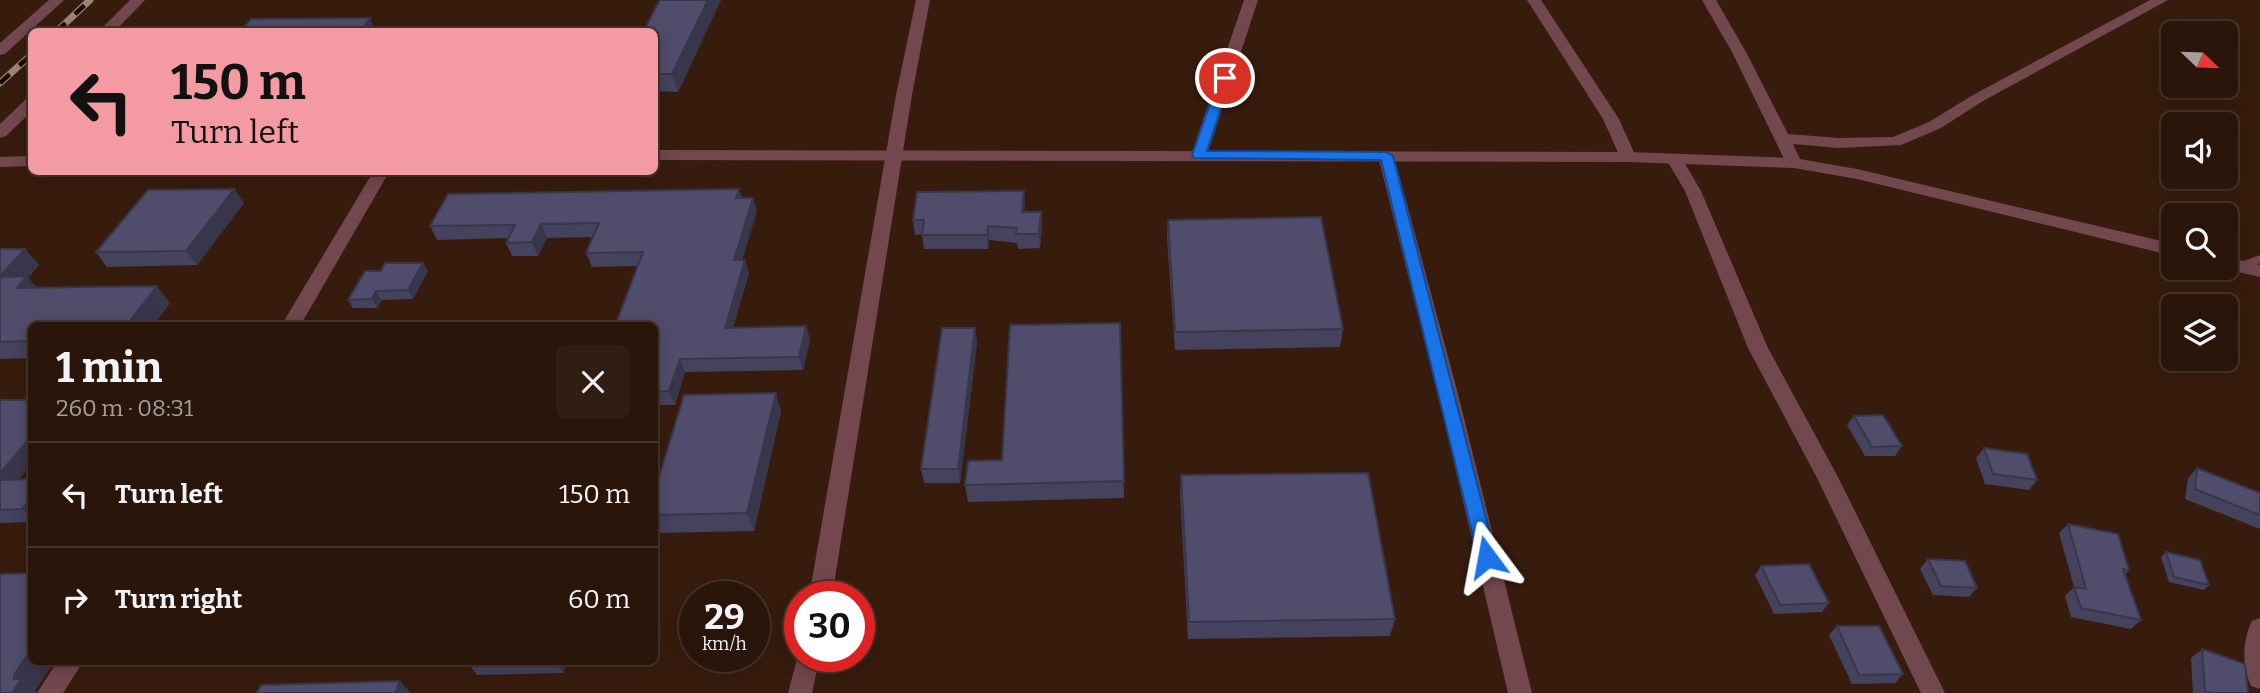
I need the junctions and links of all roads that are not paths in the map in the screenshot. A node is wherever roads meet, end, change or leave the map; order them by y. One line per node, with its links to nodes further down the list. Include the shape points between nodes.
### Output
1 (57, 0): 9 (street)
2 (138, 0): 8 (street)
3 (923, 0): 14 (street)
4 (1251, 0): 15 (street)
5 (1534, 0): 17 (street, via 1611,119)
6 (1709, 0): 12 (street)
7 (2161, 0): 12 (street, via 1935,125 1895,142)
8 (109, 28)
9 (0, 51)
10 (28, 106): 11 (street)
11 (0, 133)
12 (1780, 138): 21 (street)
13 (658, 155): 14 (street)
14 (895, 155): 15 (street); 27 (street)
15 (1199, 155): 16 (street)
16 (1386, 156): 17 (street); 34 (street)
17 (1628, 157): 18 (street)
18 (1674, 159): 21 (street); 35 (street, via 1693,191 1758,348)
19 (28, 161): 20 (street)
20 (0, 162)
21 (1794, 163): 23 (street)
22 (379, 175): 26 (street)
23 (2161, 247)
24 (2260, 259): 25 (lane)
25 (2243, 267)
26 (292, 322)
27 (823, 581)
28 (2260, 628): 31 (street, via 2256,657)
29 (69, 665): 32 (street)
30 (805, 672): 33 (street)
31 (2260, 678)
32 (49, 693)
33 (800, 693)
34 (1520, 693)
35 (1933, 693)

